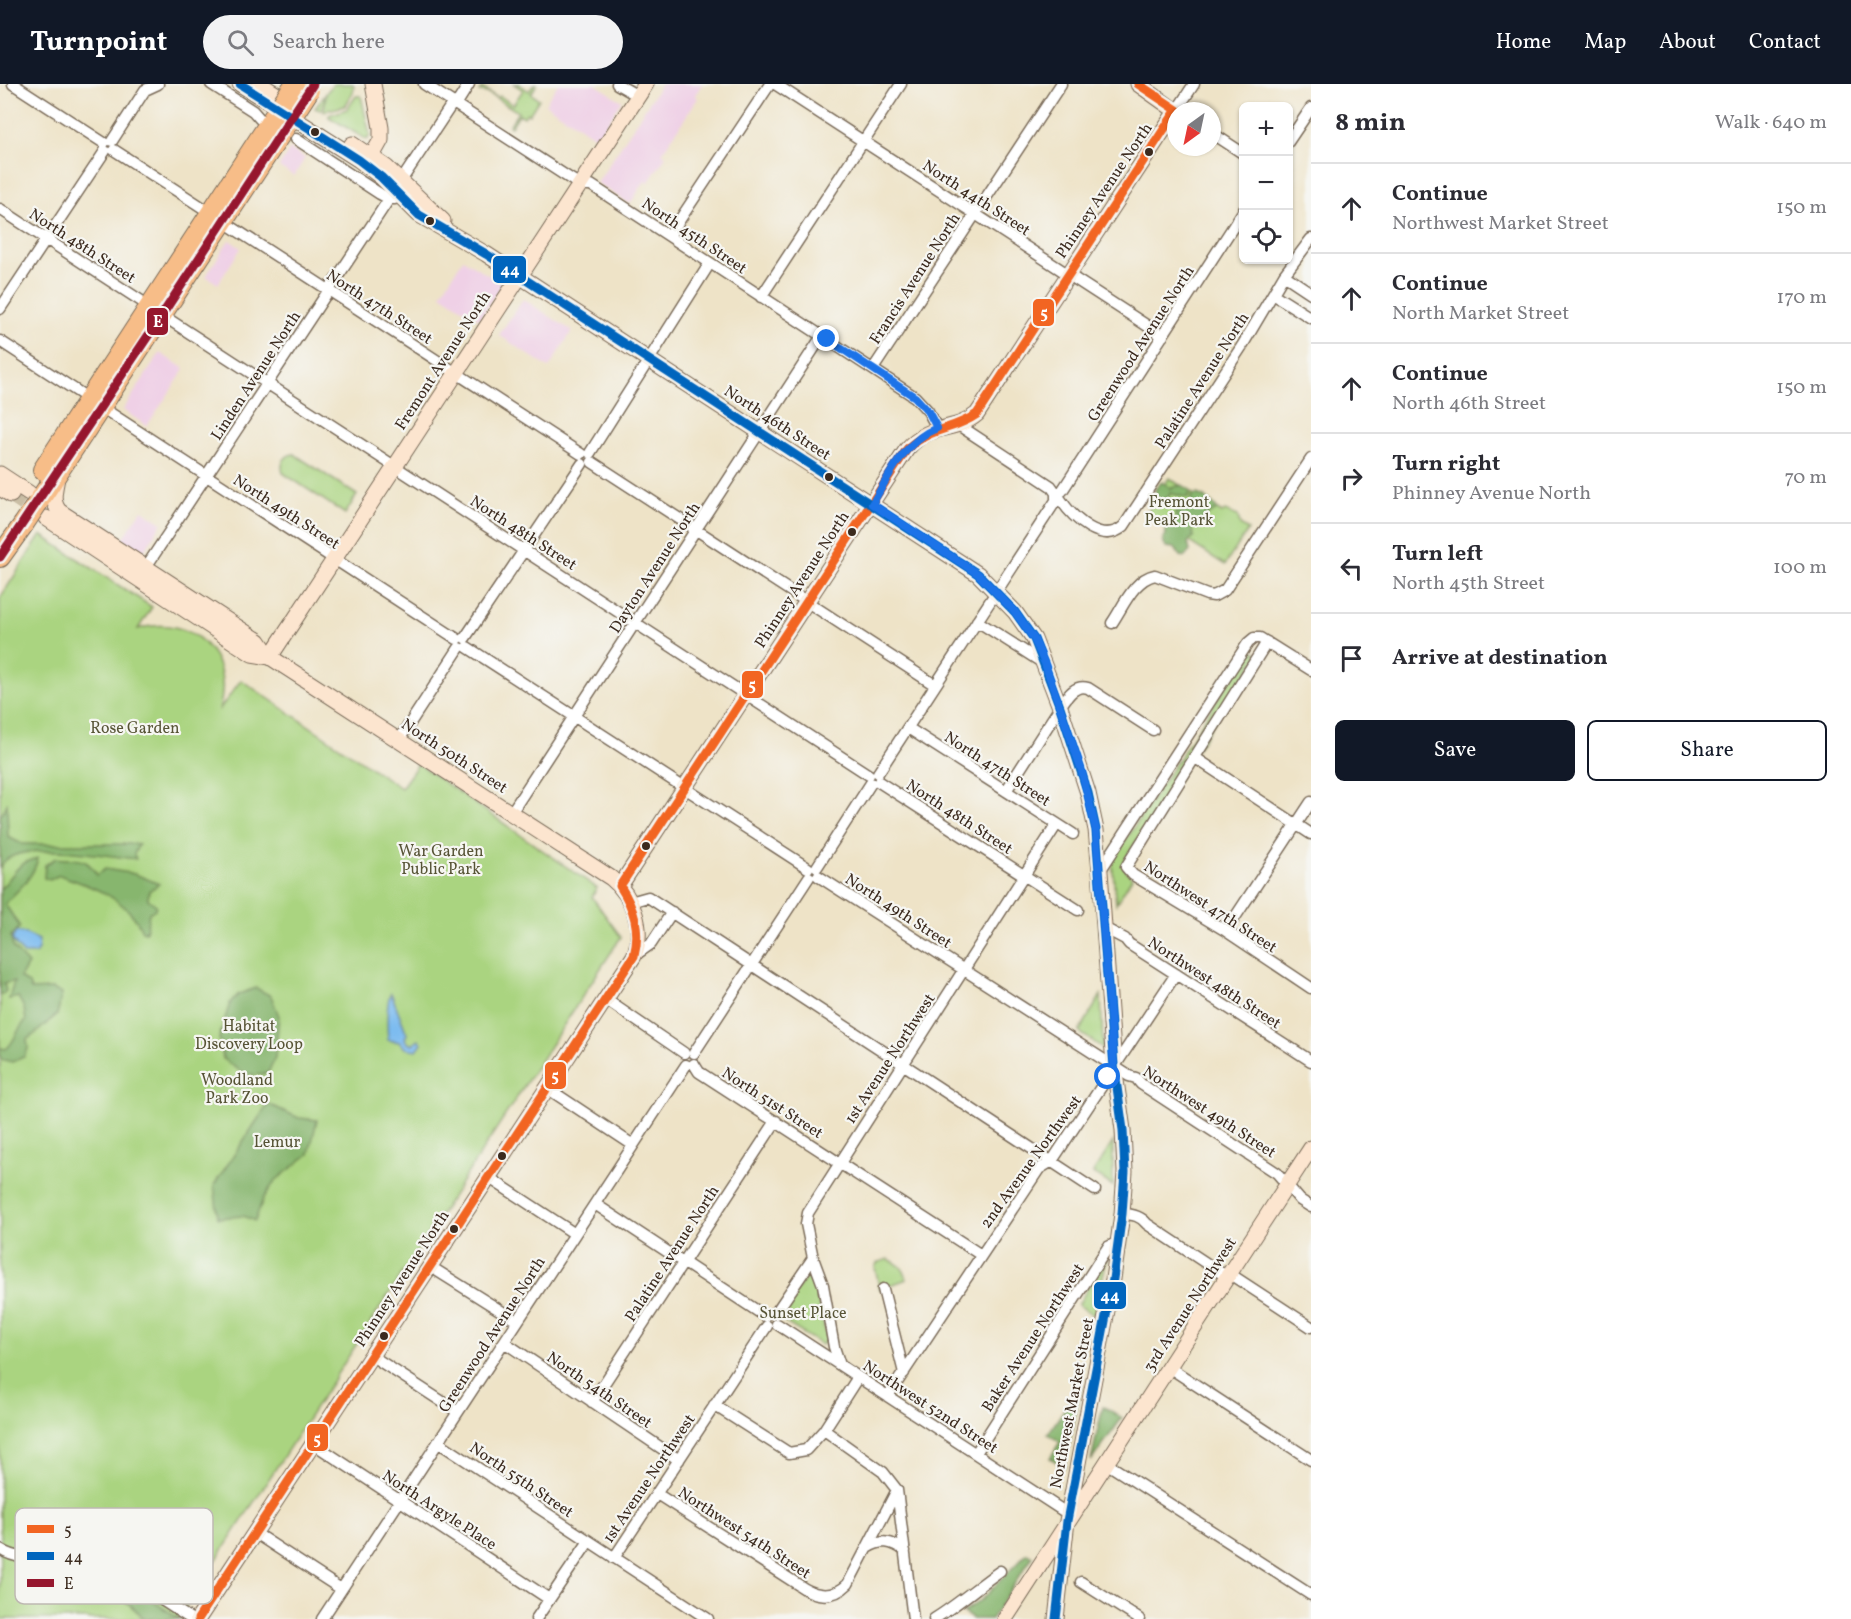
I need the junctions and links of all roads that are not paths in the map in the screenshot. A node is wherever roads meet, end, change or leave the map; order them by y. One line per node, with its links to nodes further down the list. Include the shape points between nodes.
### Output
1 (13, 84): 27 (street, North 47th Street)
2 (158, 84): 27 (street, via 145,90)
3 (211, 84): 22 (street, North 46th Street, via 253,111)
4 (240, 84): 22 (street, North 46th Street)
5 (260, 84): 22 (street, North 46th Street)
6 (373, 84): 29 (street, via 381,140)
7 (424, 84): 19 (street, North 45th Street)
8 (469, 84): 19 (street)
9 (617, 84): 17 (street)
10 (770, 84): 37 (street)
11 (775, 84): 26 (street, North 44th Street)
12 (901, 84): 26 (street)
13 (1061, 84): 34 (street, Francis Avenue North)
14 (1138, 84): 20 (street)
15 (1194, 84): 18 (street, Phinney Avenue North)
16 (306, 86): 22 (highway, bridge)
17 (642, 90): 31 (street, Fremont Avenue North)
18 (1183, 102)
19 (454, 104): 30 (street); 31 (street, North 45th Street)
20 (1167, 104)
21 (1311, 108): 24 (street)
22 (281, 121): 29 (street, North 46th Street); 32 (street, North 46th Street); 35 (highway)
23 (1167, 126): 42 (street, Phinney Avenue North)
24 (1293, 135)
25 (1221, 139): 28 (street)
26 (863, 142): 34 (street, North 44th Street); 48 (street)
27 (109, 146): 35 (street, North 47th Street); 38 (street)
28 (1239, 150)
29 (366, 158): 30 (street, North 46th Street); 32 (street, North 46th Street)
30 (401, 181): 40 (street, North 46th Street, via 433,213)
31 (580, 184): 37 (street, North 45th Street, via 591,185); 44 (street, Fremont Avenue North)
32 (396, 198): 40 (street, North 46th Street); 45 (street, Linden Avenue North)
33 (0, 208): 38 (street, North 48th Street)
34 (974, 213): 42 (street, North 44th Street); 56 (street, Francis Avenue North)
35 (217, 218): 45 (street, North 47th Street); 50 (highway)
36 (1239, 218): 53 (street, Greenwood Avenue North)
37 (669, 236): 41 (street, North 45th Street)
38 (47, 239): 49 (street); 50 (street, North 48th Street)
39 (1311, 239): 43 (street, Palatine Avenue North)
40 (486, 254): 44 (street, North 46th Street)
41 (710, 263): 48 (street, North 45th Street); 55 (street)
42 (1068, 274): 53 (street, North 44th Street); 60 (street, Phinney Avenue North, via 982,408 971,419)
43 (1284, 275): 46 (street); 47 (street, Palatine Avenue North)
44 (519, 276): 55 (street, North 46th Street); 57 (street, Fremont Avenue North)
45 (329, 291): 57 (street, North 47th Street); 58 (street, Linden Avenue North)
46 (1311, 292)
47 (1273, 294): 51 (street); 69 (street, Palatine Avenue North, via 1120,529 1100,533 1071,515)
48 (761, 297): 52 (street, North 45th Street)
49 (0, 309)
50 (156, 311): 58 (street, North 48th Street); 59 (highway)
51 (1311, 318)
52 (822, 336): 56 (street, North 45th Street); 62 (street, Dayton Avenue North)
53 (1163, 336): 69 (street, Greenwood Avenue North)
54 (0, 341): 59 (street, North 49th Street)
55 (650, 360): 62 (street, North 46th Street); 63 (street)
56 (873, 369): 61 (street, North 45th Street, via 920,401)
57 (456, 372): 63 (street, North 47th Street); 65 (street, Fremont Avenue North)
58 (267, 383): 65 (street, North 48th Street); 68 (street, Linden Avenue North)
59 (95, 403): 66 (highway); 68 (street, North 49th Street); 70 (highway)
60 (957, 424): 61 (street, Phinney Avenue North); 69 (street, via 1051,486)
61 (937, 428): 71 (street, Phinney Avenue North, via 912,443)
62 (759, 431): 71 (street, North 46th Street); 73 (street, Dayton Avenue North)
63 (586, 458): 73 (street, North 47th Street); 75 (street)
64 (1311, 459): 82 (street, via 1225,590 1214,596 1155,575 1139,583)
65 (394, 466): 75 (street, North 48th Street); 77 (street, Fremont Avenue North)
66 (58, 472): 70 (highway); 78 (street, North 50th Street, via 54,495 59,511)
67 (0, 474): 70 (street, North 50th Street)
68 (207, 476): 77 (street, North 49th Street); 78 (street, Linden Avenue North)
69 (1059, 496): 79 (street, Greenwood Avenue North)
70 (25, 499): 72 (highway, bridge); 86 (street, North 50th Street, via 252,654)
71 (872, 504): 79 (street, North 46th Street, via 978,574); 80 (street, Phinney Avenue North)
72 (18, 521): 74 (highway); 76 (highway)
73 (695, 530): 80 (street, North 47th Street); 83 (street, Dayton Avenue North)
74 (0, 538)
75 (525, 550): 83 (street, North 48th Street); 85 (street)
76 (0, 557)
77 (333, 558): 85 (street, North 49th Street); 86 (street, Fremont Avenue North)
78 (146, 567): 86 (street, North 50th Street, via 259,641)
79 (997, 591): 81 (street, Greenwood Avenue North); 87 (street, North 46th Street, via 1034,639)
80 (807, 603): 89 (street, North 47th Street); 90 (street, Phinney Avenue North)
81 (977, 621): 87 (street); 89 (street, Greenwood Avenue North)
82 (1112, 623)
83 (635, 624): 90 (street, North 48th Street); 92 (street, Dayton Avenue North)
84 (1267, 642): 88 (street); 96 (street); 106 (street, via 1254,638 1248,643)
85 (462, 643): 92 (street, North 49th Street); 95 (street)
86 (270, 657): 95 (street, North 50th Street)
87 (1045, 664): 91 (street, North 46th Street)
88 (1311, 670)
89 (935, 685): 93 (street, Greenwood Avenue North)
90 (746, 696): 97 (street, North 48th Street); 98 (street, Phinney Avenue North)
91 (1060, 706): 94 (street, via 1070,693 1083,687); 99 (street); 106 (street, Northwest Market Street, via 1088,794)
92 (574, 717): 98 (street, North 49th Street); 101 (street, Dayton Avenue North)
93 (908, 728): 97 (street, Greenwood Avenue North); 99 (street, North 47th Street)
94 (1153, 730)
95 (399, 740): 101 (street, North 50th Street)
96 (1194, 757): 103 (street); 114 (street, Northwest 47th Street, via 1126,867)
97 (874, 778): 107 (street, Greenwood Avenue North); 108 (street, North 48th Street)
98 (684, 789): 107 (street, North 49th Street); 109 (street, Phinney Avenue North)
99 (1006, 791): 102 (street, North 47th Street)
100 (1311, 802): 103 (street)
101 (511, 813): 109 (street, North 50th Street)
102 (1057, 824): 104 (street, North 47th Street); 108 (street, 1st Avenue Northwest)
103 (1297, 824): 105 (street); 114 (street)
104 (1073, 834)
105 (1311, 834)
106 (1100, 871): 113 (street, Northwest Market Street)
107 (813, 872): 116 (street, Greenwood Avenue North); 117 (street, North 49th Street)
108 (1025, 876): 111 (street); 117 (street, 1st Avenue Northwest)
109 (620, 886): 110 (street, Phinney Avenue North)
110 (630, 902): 112 (street, via 648,897); 115 (street, Phinney Avenue North, via 638,931)
111 (1078, 910)
112 (672, 912): 115 (street, Phinney Avenue North, via 651,944); 116 (street)
113 (1104, 928): 118 (street, Northwest 48th Street); 125 (street, Northwest Market Street)
114 (1226, 931): 119 (street, Northwest 47th Street)
115 (634, 956): 120 (street, Phinney Avenue North)
116 (752, 964): 121 (street, Greenwood Avenue North); 123 (street)
117 (964, 970): 123 (street, 1st Avenue Northwest); 125 (street, Northwest 49th Street)
118 (1176, 974): 122 (street, Northwest 48th Street); 125 (street, 2nd Avenue Northwest)
119 (1311, 988)
120 (605, 999): 121 (street); 126 (street, Phinney Avenue North)
121 (689, 1053): 124 (street, via 697,1059)
122 (1311, 1061)
123 (902, 1063): 130 (street); 131 (street, 1st Avenue Northwest)
124 (690, 1065): 127 (street, North 51st Street); 128 (street, Greenwood Avenue North)
125 (1114, 1066): 130 (street, 2nd Avenue Northwest); 133 (street, Northwest 49th Street); 137 (street, Northwest Market Street, via 1123,1130)
126 (547, 1088): 128 (street); 132 (street, Phinney Avenue North)
127 (776, 1121): 131 (street, North 51st Street); 142 (street, Palatine Avenue North)
128 (633, 1145): 135 (street, Greenwood Avenue North)
129 (1311, 1148): 133 (street, 3rd Avenue Northwest)
130 (1052, 1161): 134 (street); 140 (street, 2nd Avenue Northwest, via 1040,1168)
131 (839, 1162): 140 (street, North 51st Street); 141 (street, 1st Avenue Northwest, via 806,1217)
132 (488, 1178): 138 (street); 143 (street, Phinney Avenue North)
133 (1288, 1184): 136 (street, Northwest 49th Street); 144 (street, 3rd Avenue Northwest)
134 (1095, 1190)
135 (595, 1204): 138 (street, Greenwood Avenue North); 142 (street, Northwest 52nd Street)
136 (1311, 1208)
137 (1122, 1214): 139 (street, Northwest Market Street); 144 (street, via 1144,1220 1221,1273)
138 (575, 1233): 147 (street, Greenwood Avenue North)
139 (1118, 1242): 162 (street, Baker Avenue Northwest, via 1108,1247); 167 (street, Northwest Market Street)
140 (981, 1255): 153 (street, 2nd Avenue Northwest)
141 (813, 1258): 146 (street, 1st Avenue Northwest); 151 (street)
142 (684, 1262): 146 (street, Northwest 52nd Street); 156 (street, Palatine Avenue North)
143 (431, 1267): 147 (street); 150 (street, Phinney Avenue North)
144 (1230, 1274): 148 (street); 152 (street, 3rd Avenue Northwest)
145 (883, 1289): 153 (street)
146 (771, 1320): 151 (street, Northwest 52nd Street); 157 (street, 1st Avenue Northwest)
147 (518, 1321): 149 (street, Greenwood Avenue North)
148 (1311, 1327)
149 (504, 1342): 156 (street, North 54th Street); 158 (street, Greenwood Avenue North)
150 (372, 1356): 158 (street); 161 (street, Phinney Avenue North)
151 (840, 1365): 154 (street, Northwest 52nd Street)
152 (1170, 1368): 164 (street); 165 (street, 3rd Avenue Northwest)
153 (904, 1373): 155 (street, 2nd Avenue Northwest)
154 (858, 1377): 155 (street, Northwest 52nd Street); 159 (street)
155 (888, 1396): 162 (street, Northwest 52nd Street)
156 (592, 1402): 163 (street, North 54th Street)
157 (714, 1406): 159 (street, via 789,1453 806,1450); 163 (street, 1st Avenue Northwest)
158 (458, 1412): 160 (street, Greenwood Avenue North)
159 (824, 1430): 168 (street, via 883,1472)
160 (438, 1442): 170 (street, Greenwood Avenue North); 173 (street, North 55th Street)
161 (314, 1444): 170 (street, North Argyle Place); 172 (street, Phinney Avenue North)
162 (976, 1453): 171 (street, Northwest 52nd Street)
163 (679, 1460): 169 (street, 1st Avenue Northwest)
164 (1311, 1460)
165 (1106, 1463): 166 (street, 3rd Avenue Northwest); 184 (street)
166 (1096, 1479): 167 (street, via 1080,1489); 171 (street, 3rd Avenue Northwest)
167 (1073, 1488): 171 (street, Northwest Market Street)
168 (897, 1490): 174 (street); 176 (street)
169 (657, 1494): 174 (street, Northwest 54th Street, via 818,1595 844,1588); 178 (street, 1st Avenue Northwest)
170 (400, 1500): 183 (street, Greenwood Avenue North); 186 (street, North Argyle Place)
171 (1068, 1518): 179 (street, Northwest Market Street); 180 (street, 3rd Avenue Northwest)
172 (255, 1533): 183 (street); 185 (street, Phinney Avenue North)
173 (589, 1541): 178 (street, North 55th Street); 186 (street, 1st Avenue Northwest)
174 (867, 1548): 176 (street, via 885,1542)
175 (0, 1549): 177 (street)
176 (905, 1551): 192 (street)
177 (15, 1557)
178 (614, 1558): 191 (street, North 55th Street)
179 (1061, 1567): 180 (street); 195 (street, Northwest Market Street)
180 (1037, 1568): 194 (street, 3rd Avenue Northwest)
181 (1000, 1571): 193 (street)
182 (1081, 1581): 196 (street)
183 (341, 1589): 189 (street, Greenwood Avenue North)
184 (1311, 1595)
185 (213, 1596)
186 (549, 1599): 190 (street, 1st Avenue Northwest)
187 (168, 1604): 188 (street)
188 (187, 1616)
189 (322, 1619)
190 (536, 1619)
191 (708, 1619)
192 (913, 1619)
193 (934, 1619)
194 (1005, 1619)
195 (1056, 1619)
196 (1140, 1619)

